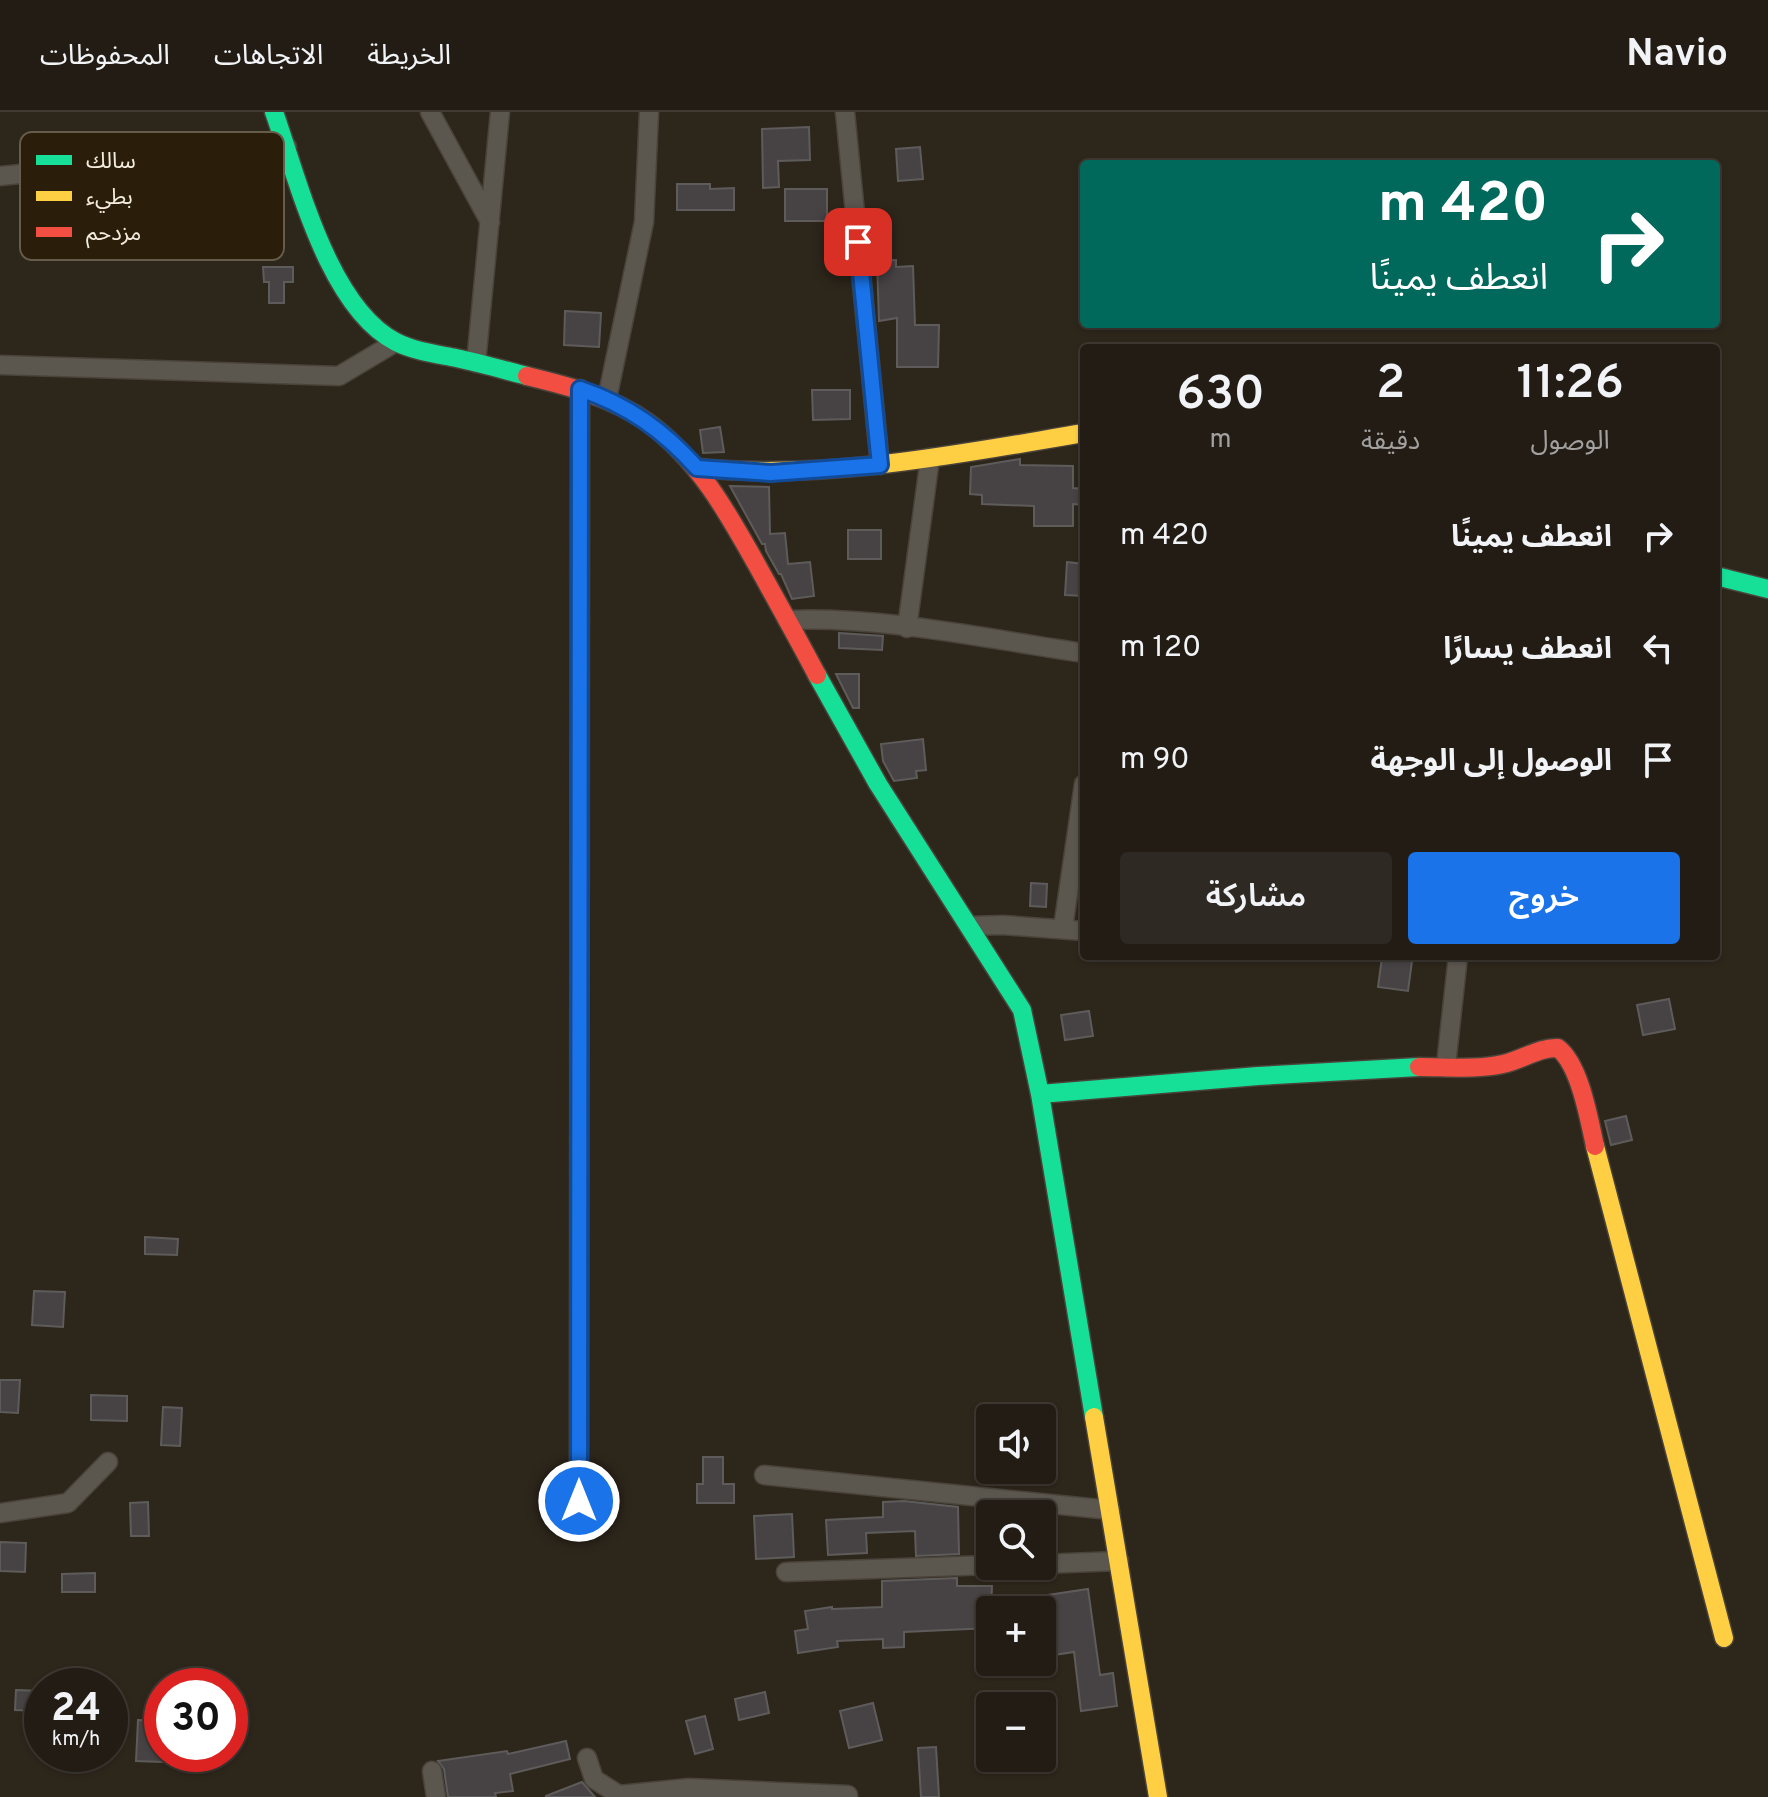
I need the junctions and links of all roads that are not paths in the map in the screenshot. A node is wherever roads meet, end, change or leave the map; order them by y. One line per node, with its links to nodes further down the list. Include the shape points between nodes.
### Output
1 (274, 112): 6 (street)
2 (430, 112): 12 (street)
3 (500, 112): 12 (street)
4 (649, 112): 17 (street, via 644,222)
5 (845, 112): 20 (street)
6 (281, 132)
7 (284, 139): 9 (street)
8 (284, 147): 9 (street)
9 (287, 147): 13 (street, via 323,252 356,305)
10 (20, 174): 11 (street)
11 (0, 176)
12 (490, 222): 14 (street)
13 (396, 342): 14 (street); 15 (street, via 339,376)
14 (476, 363): 16 (street)
15 (0, 365)
16 (580, 389): 17 (street); 36 (street)
17 (607, 399): 21 (street, via 662,432)
18 (1080, 434): 19 (street)
19 (930, 458): 20 (street); 25 (street)
20 (880, 465): 21 (street, via 771,473)
21 (697, 468): 24 (street)
22 (1720, 577): 23 (street)
23 (1768, 589)
24 (787, 620): 25 (street); 28 (street, via 878,784)
25 (907, 628): 26 (street)
26 (1080, 652)
27 (1080, 811): 29 (street)
28 (970, 926): 29 (street); 33 (street, via 1022,1010)
29 (1063, 928): 30 (street)
30 (1080, 930)
31 (1458, 960): 32 (street)
32 (1446, 1065): 33 (street); 43 (street, via 1494,1065 1551,1048 1567,1056 1584,1102)
33 (1040, 1094): 37 (street)
34 (108, 1462): 38 (street, via 68,1503)
35 (764, 1475): 37 (street)
36 (579, 1501)
37 (1110, 1510): 39 (street)
38 (0, 1513)
39 (1119, 1561): 40 (street); 48 (street)
40 (1056, 1563)
41 (976, 1565): 42 (street)
42 (786, 1572)
43 (1724, 1638)
44 (587, 1758): 47 (street, via 594,1779 619,1795 730,1788)
45 (432, 1771): 46 (street)
46 (436, 1797)
47 (848, 1797)
48 (1158, 1797)

